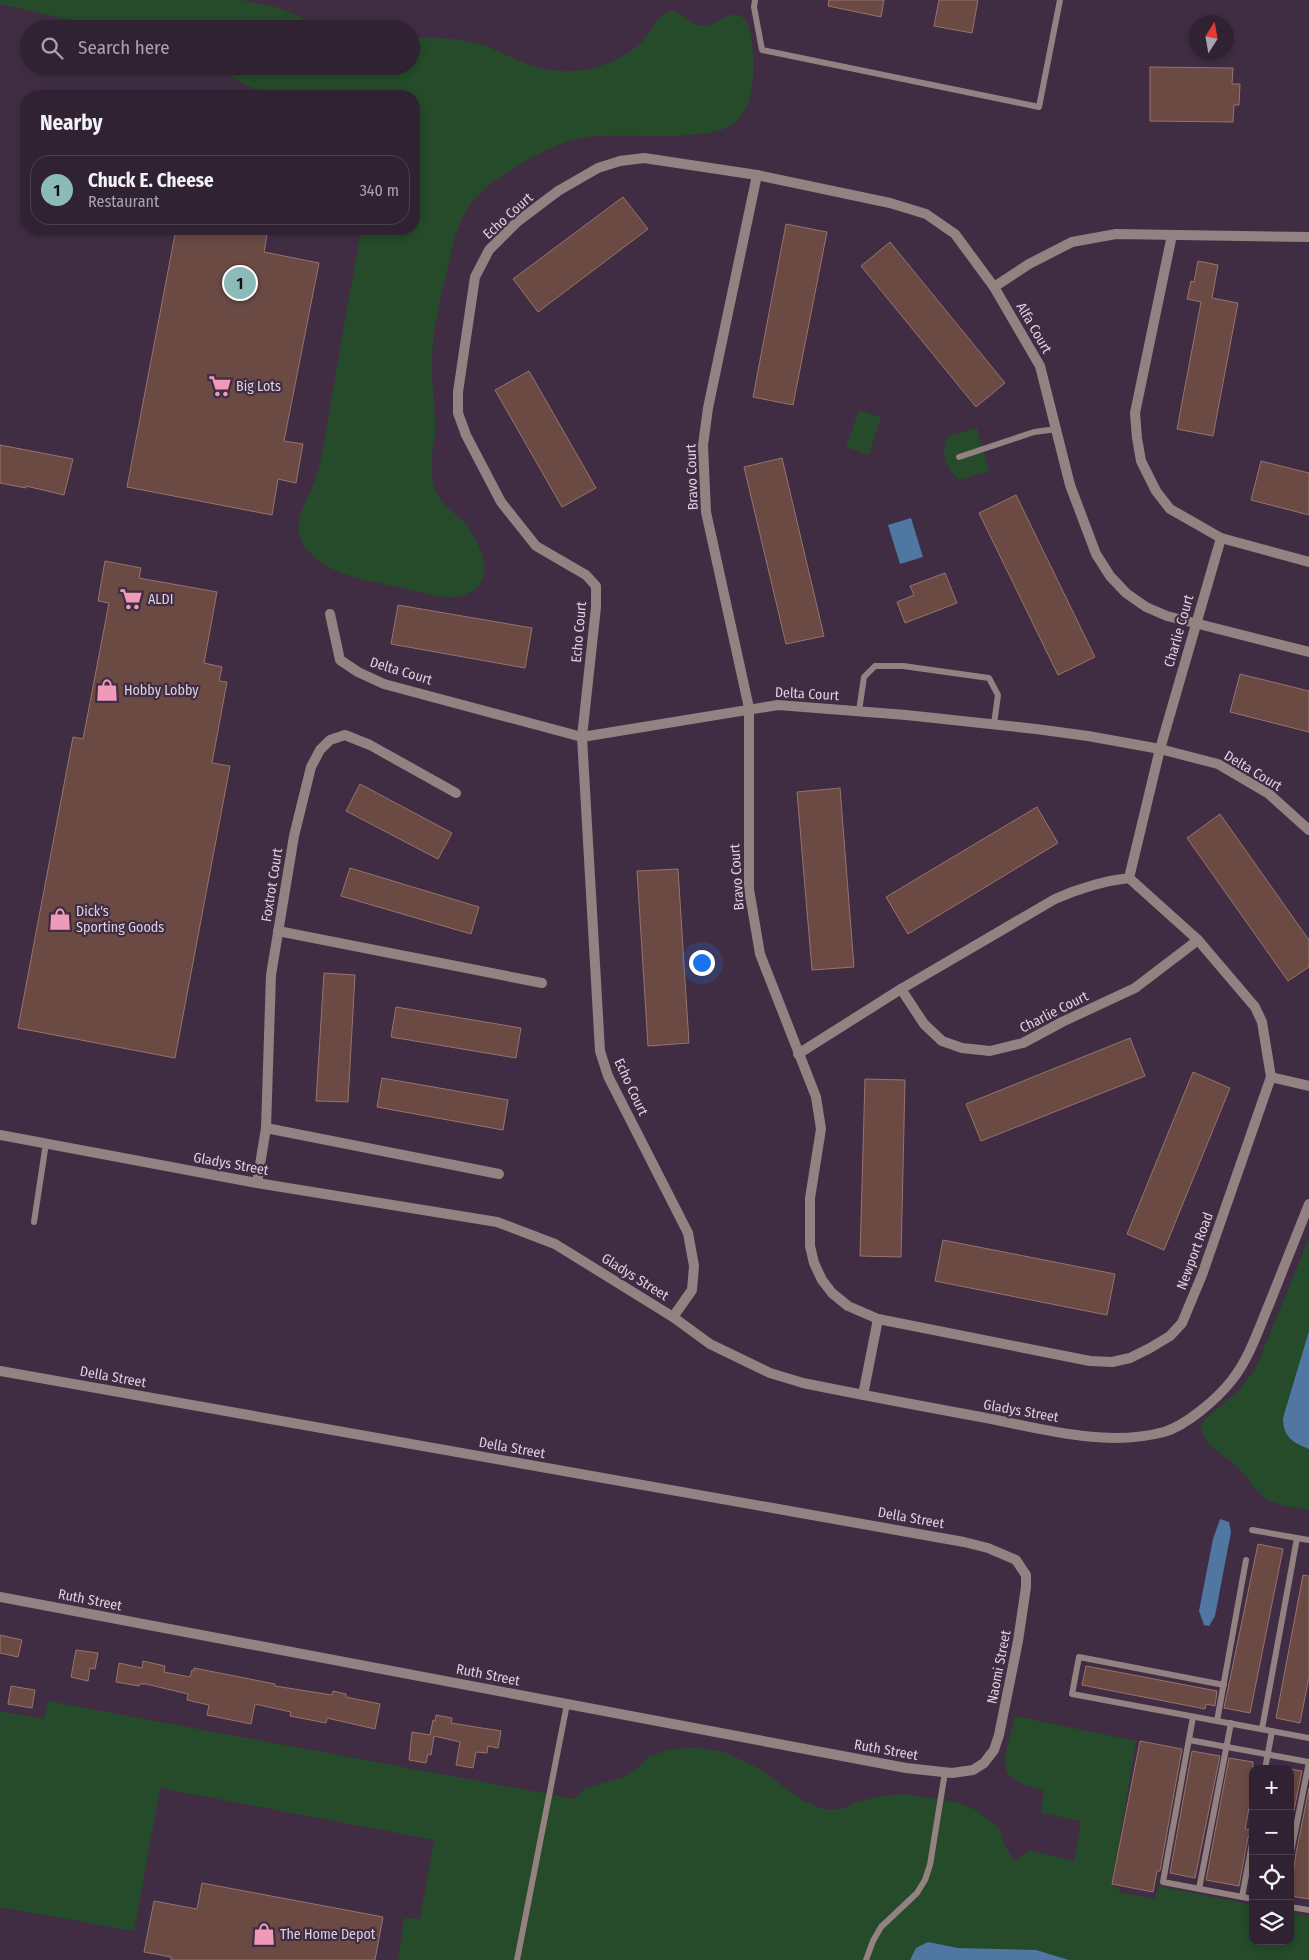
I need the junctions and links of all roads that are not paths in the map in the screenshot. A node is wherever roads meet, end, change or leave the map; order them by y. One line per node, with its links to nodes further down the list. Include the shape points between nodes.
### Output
1 (755, 0): 2 (lane, via 762,50 1039,107)
2 (1060, 0)
3 (757, 175): 6 (street, Alfa Court, via 890,203 926,214 955,234); 14 (street, Bravo Court, via 703,445 706,512); 17 (street, Echo Court, via 644,158 598,168 558,191 516,222 489,250 475,277 458,392 458,413 466,435 501,502 516,523 536,546 586,575 596,586)
4 (1172, 235): 5 (street); 6 (street, via 1116,234 1072,242); 9 (street, via 1135,414 1136,438 1141,461 1156,491 1170,509)
5 (1309, 237)
6 (994, 287): 7 (street, Alfa Court, via 1040,366)
7 (1057, 429): 8 (lane, via 1034,432); 12 (street, Alfa Court, via 1082,521 1110,576 1146,607 1167,616)
8 (959, 457)
9 (1221, 538): 10 (street); 12 (street, Charlie Court)
10 (1309, 562)
11 (330, 614): 17 (street, Delta Court, via 340,660 358,672 384,684)
12 (1196, 622): 13 (street, Alfa Court); 18 (street, Charlie Court)
13 (1309, 652)
14 (749, 708): 15 (street, Delta Court, via 778,705); 17 (street, Delta Court); 26 (street, Bravo Court, via 749,890 760,954)
15 (859, 711): 16 (street, Delta Court); 16 (lane, via 864,677 875,666 903,666 989,678 998,695)
16 (994, 724): 18 (street, Delta Court)
17 (582, 737): 36 (street, Echo Court, via 600,1051 608,1076 688,1233 694,1266 692,1290)
18 (1160, 749): 20 (street, Delta Court, via 1218,764 1242,777 1269,794); 21 (street, Charlie Court)
19 (456, 793): 22 (street, Foxtrot Court, via 370,745 345,735 330,740 311,767 303,796)
20 (1309, 830)
21 (1129, 878): 23 (street); 25 (street, via 1082,887 1056,899)
22 (278, 931): 24 (street); 29 (street, Foxtrot Court, via 271,975)
23 (1198, 940): 25 (street, Charlie Court, via 1135,988 1023,1043 990,1051 962,1048 942,1041 924,1024); 27 (street, via 1255,1007 1262,1022)
24 (542, 984)
25 (901, 989): 26 (street)
26 (798, 1054): 37 (street, Bravo Court, via 816,1097 820,1130 810,1198 810,1246 814,1264 832,1293 848,1306)
27 (1271, 1077): 28 (street); 37 (street, Newport Road, via 1202,1276 1182,1324 1170,1336 1130,1358 1112,1362 1076,1358)
28 (1309, 1086)
29 (266, 1128): 32 (street); 33 (street, Foxtrot Court)
30 (0, 1135): 31 (street, Gladys Street)
31 (46, 1143): 33 (street, Gladys Street); 35 (lane)
32 (499, 1174)
33 (257, 1183): 36 (street, Gladys Street, via 497,1222 555,1244)
34 (1309, 1204): 39 (street, Gladys Street, via 1246,1358 1232,1380 1210,1402 1165,1432 1126,1438 1089,1436)
35 (34, 1222)
36 (673, 1316): 39 (street, Gladys Street, via 710,1344 770,1373)
37 (878, 1318): 39 (street)
38 (0, 1371): 43 (street, Della Street, via 964,1542 995,1550)
39 (863, 1395)
40 (1252, 1530): 41 (lane)
41 (1296, 1538): 42 (lane); 51 (lane)
42 (1309, 1540)
43 (1016, 1560): 58 (street, Naomi Street, via 1026,1575 1026,1587 1003,1718 994,1750 984,1763)
44 (1246, 1560): 46 (lane)
45 (0, 1597): 47 (street, Ruth Street)
46 (1224, 1685): 48 (lane, via 1079,1657 1072,1694); 49 (lane)
47 (567, 1704): 59 (street, Ruth Street, via 906,1768); 67 (lane)
48 (1193, 1716): 49 (lane); 54 (lane)
49 (1217, 1721): 50 (lane)
50 (1231, 1723): 51 (lane); 55 (lane)
51 (1262, 1729): 52 (lane)
52 (1272, 1731): 53 (lane); 56 (lane)
53 (1309, 1738)
54 (1189, 1740): 55 (lane); 62 (lane, via 1163,1882)
55 (1226, 1747): 56 (lane); 62 (lane)
56 (1268, 1754): 57 (lane); 61 (lane, via 1309,1762)
57 (1266, 1765)
58 (972, 1770): 59 (street, Ruth Street)
59 (946, 1772): 68 (lane, via 925,1880 917,1893 881,1927)
60 (1250, 1855): 63 (lane)
61 (1290, 1855)
62 (1199, 1889): 63 (lane)
63 (1242, 1897): 64 (lane)
64 (1249, 1898)
65 (1294, 1908): 66 (lane)
66 (1309, 1910)
67 (517, 1960)
68 (866, 1960)

